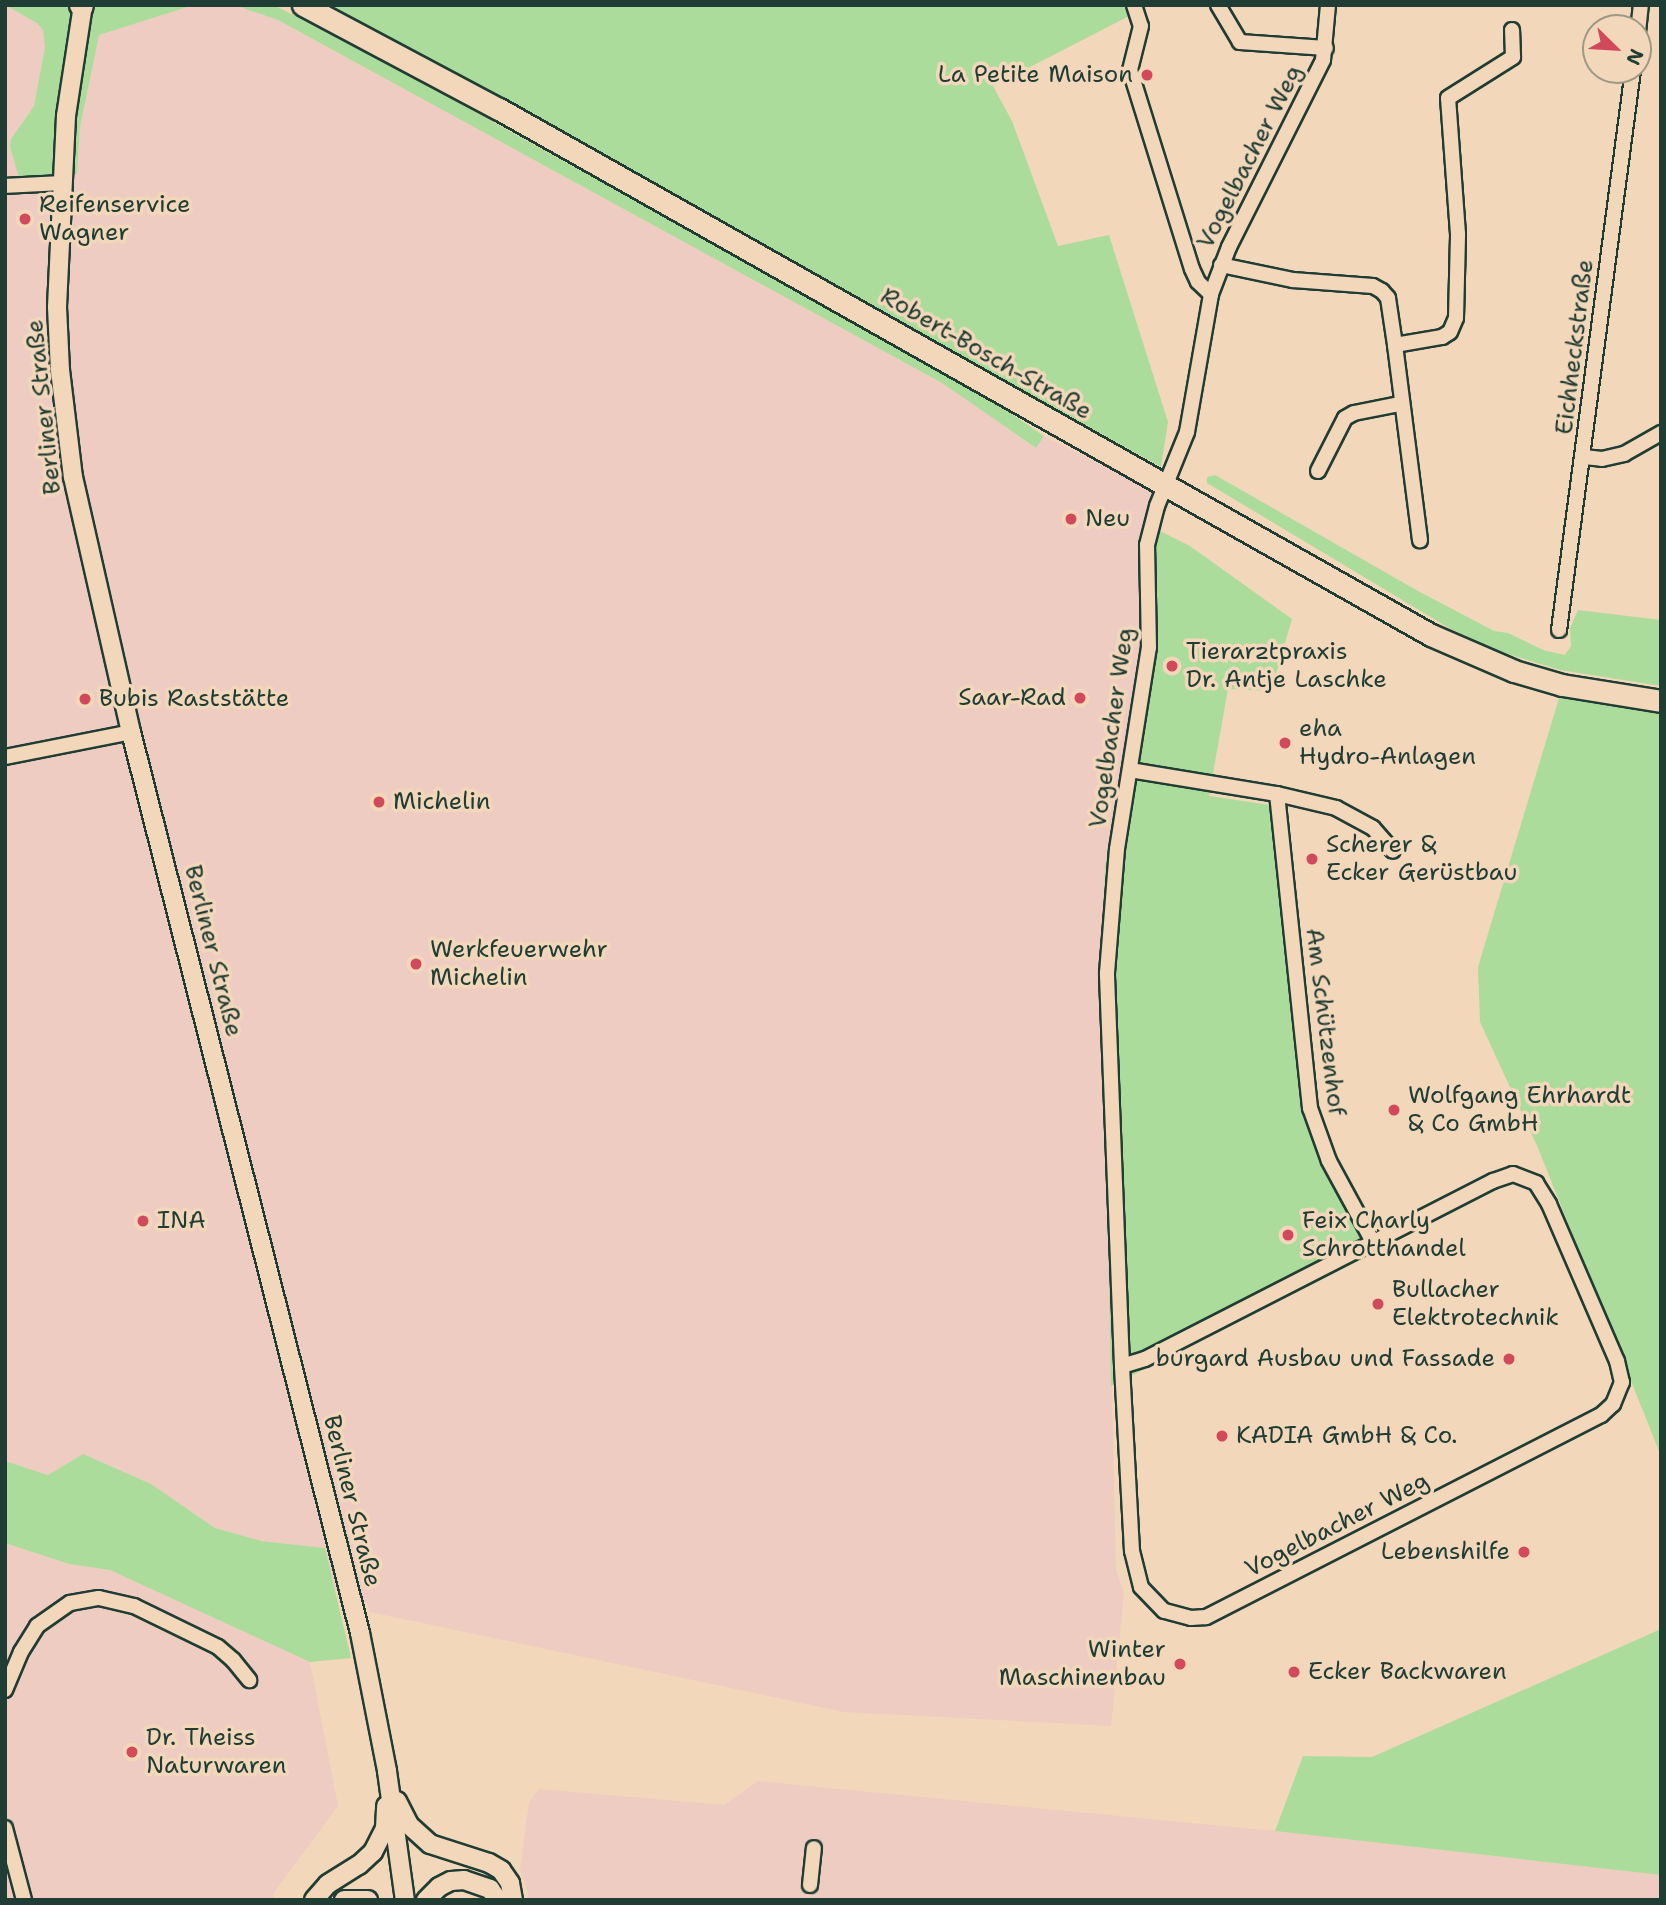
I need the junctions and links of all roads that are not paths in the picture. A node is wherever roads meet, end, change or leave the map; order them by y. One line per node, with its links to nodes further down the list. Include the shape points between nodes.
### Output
1 (303, 5): 18 (main road, Robert-Bosch-Straße, via 499,109)
2 (1134, 5): 12 (street, via 1141,26 1130,70 1192,269)
3 (1218, 5): 7 (street, via 1240,42)
4 (1328, 5): 7 (street, Vogelbacher Weg)
5 (82, 6): 9 (street, Berliner Straße)
6 (1512, 30): 13 (street, via 1513,57 1448,98 1458,234 1457,318 1442,337)
7 (1326, 48): 11 (street, Vogelbacher Weg, via 1316,77)
8 (1631, 84): 16 (street, Eichheckstraße)
9 (60, 183): 10 (street); 22 (street, Berliner Straße, via 57,307 66,433)
10 (5, 186)
11 (1221, 265): 12 (street, Vogelbacher Weg); 13 (street, via 1293,280 1382,290 1388,298)
12 (1211, 294): 18 (street, Vogelbacher Weg, via 1187,432)
13 (1395, 345): 14 (street)
14 (1400, 404): 17 (street, via 1345,418); 19 (street)
15 (1661, 433): 16 (street, via 1624,454)
16 (1584, 457): 20 (street, Eichheckstraße)
17 (1318, 471)
18 (1166, 486): 21 (main road, Robert-Bosch-Straße, via 1473,655 1562,685); 24 (street, Vogelbacher Weg, via 1147,545 1149,648)
19 (1420, 540)
20 (1559, 630)
21 (1661, 701)
22 (131, 732): 23 (street); 31 (street, Berliner Straße, via 351,1596)
23 (5, 757)
24 (1130, 770): 25 (street); 28 (street, Vogelbacher Weg, via 1117,849 1107,973)
25 (1277, 794): 26 (street, via 1355,816); 27 (street, Am Schützenhof, via 1310,1108 1329,1161)
26 (1393, 851)
27 (1373, 1242): 28 (street, Vogelbacher Weg, via 1145,1359); 28 (street, Vogelbacher Weg, via 1502,1176 1513,1174 1536,1183 1617,1361 1622,1382 1614,1404 1601,1415 1230,1607 1191,1618 1154,1604 1136,1575)
28 (1122, 1366)
29 (249, 1680): 30 (street, via 233,1660 205,1641 134,1606 90,1598 58,1609 37,1626 20,1651)
30 (5, 1690)
31 (387, 1771): 36 (street, via 385,1828 380,1842); 39 (street, Berliner Straße); 42 (street, via 398,1803 417,1833 446,1851 501,1870 510,1883)
32 (5, 1828): 35 (street)
33 (814, 1848): 34 (street)
34 (810, 1885)
35 (24, 1900)
36 (314, 1900)
37 (344, 1900): 38 (street)
38 (368, 1900)
39 (405, 1900)
40 (426, 1900): 41 (street, via 439,1887 464,1880 490,1889)
41 (498, 1900)
42 (513, 1900)

